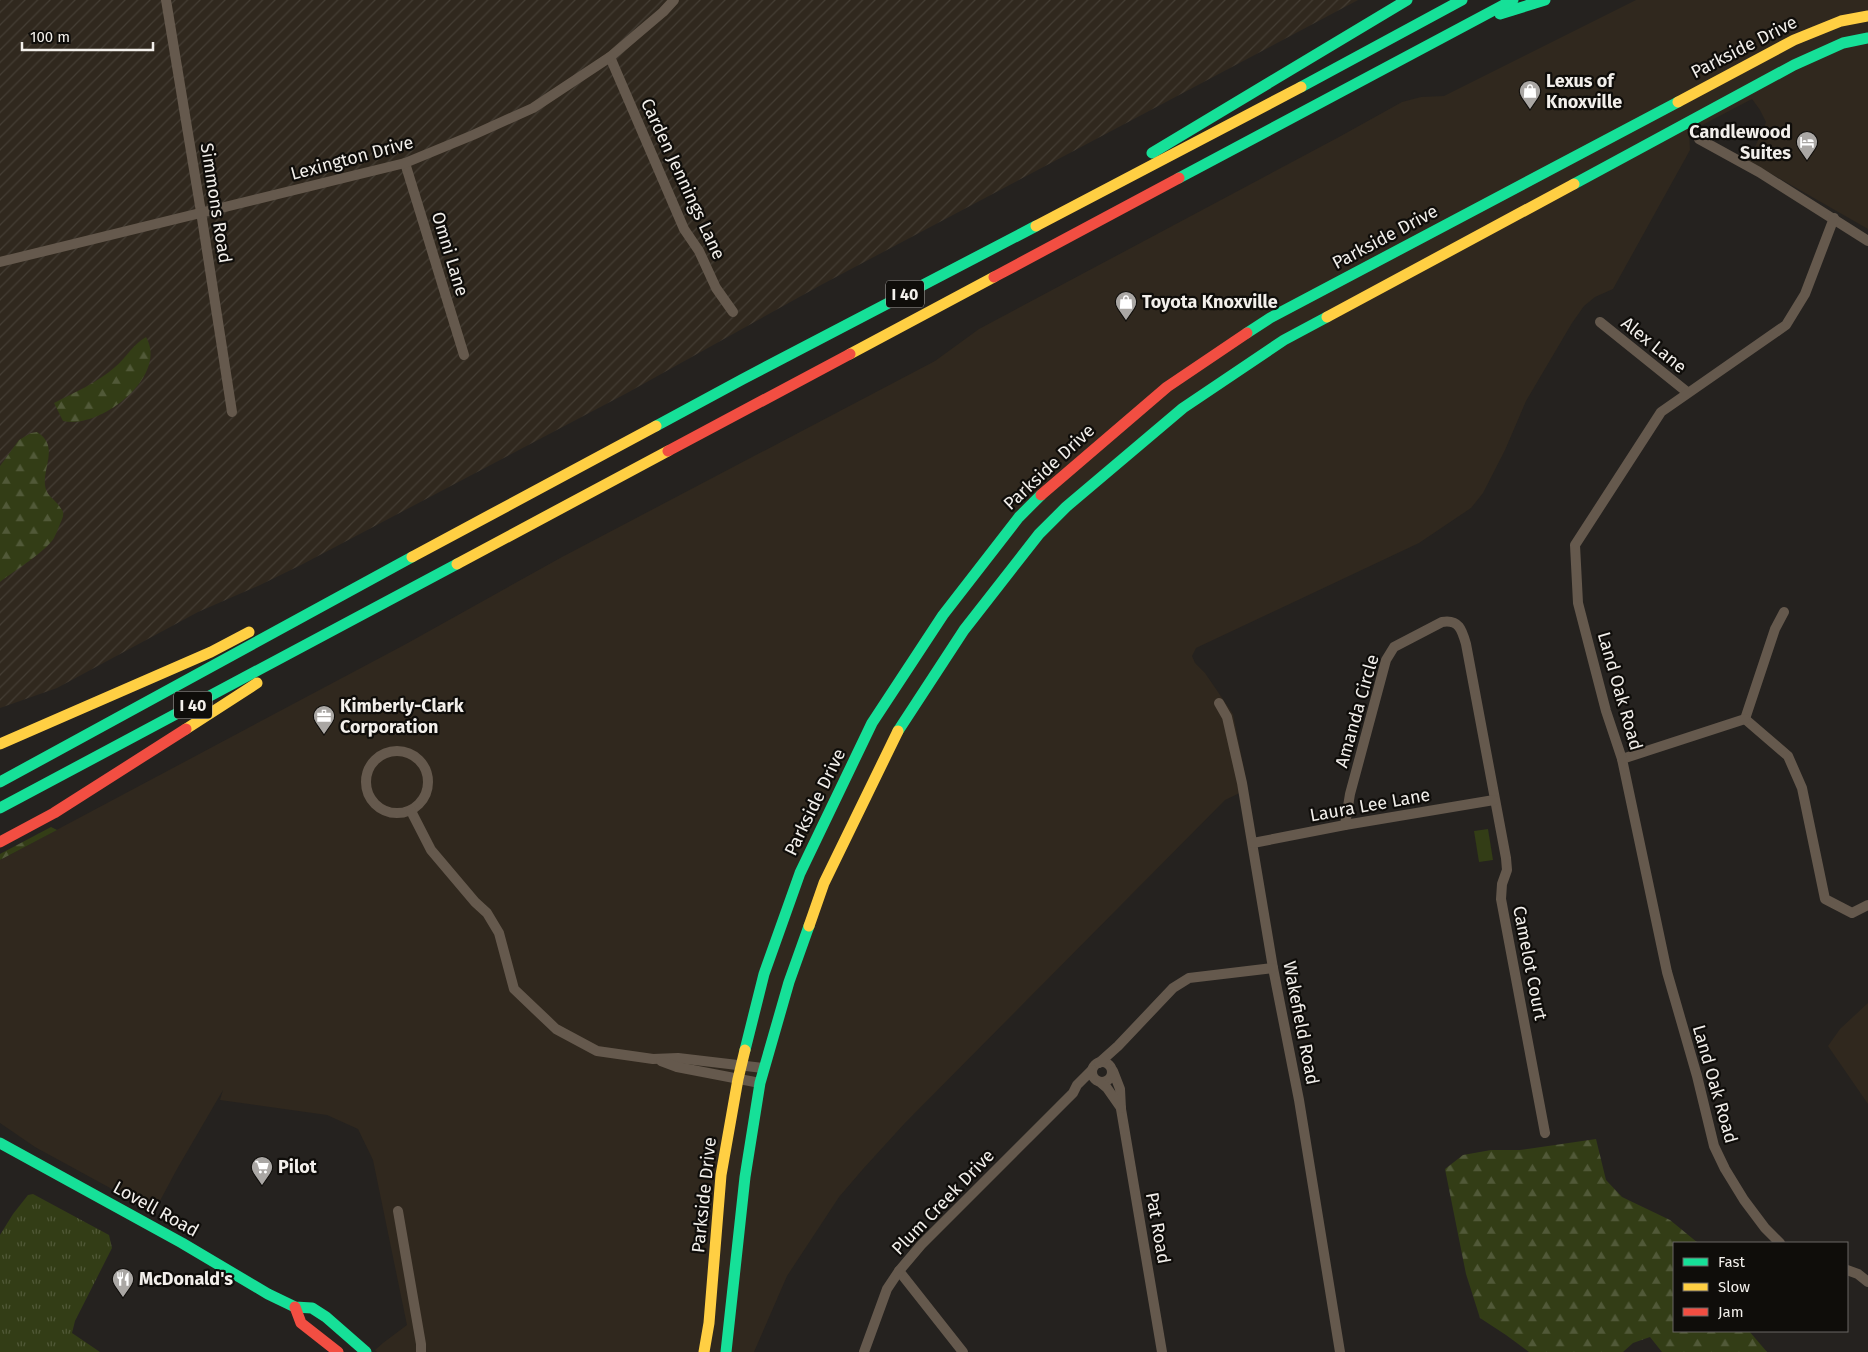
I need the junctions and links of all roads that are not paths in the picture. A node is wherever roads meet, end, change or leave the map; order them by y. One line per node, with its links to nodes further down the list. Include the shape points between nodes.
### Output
1 (166, 0): 13 (street, Simmons Road)
2 (674, 0): 10 (street, Lexington Drive)
3 (1407, 0): 16 (main road)
4 (1462, 0): 16 (main road, I 40)
5 (1513, 0): 8 (main road, I 40)
6 (1545, 0): 8 (main road)
7 (1868, 16): 41 (main road, Parkside Drive, via 1841,21 1794,40 1270,318 1167,387 1048,488 1019,517 943,615 872,723 800,873 764,974)
8 (1466, 24): 24 (main road, I 40)
9 (1868, 38): 43 (main road, via 1843,43 1794,65 1284,340 1183,408 1066,507 1039,534 967,626 895,736 824,883)
10 (610, 57): 12 (street, Lexington Drive, via 533,108); 18 (street, Carden Jennings Lane, via 684,229)
11 (1699, 139): 14 (street)
12 (405, 163): 13 (street, Lexington Drive); 20 (street, Omni Lane)
13 (201, 212): 17 (street, Lexington Drive); 22 (street, Simmons Road)
14 (1834, 218): 15 (street); 21 (street, Land Oak Road, via 1805,294 1786,325)
15 (1868, 241)
16 (989, 250): 23 (main road, I 40)
17 (0, 262)
18 (732, 312)
19 (1600, 322): 21 (street, Alex Lane)
20 (464, 354)
21 (1687, 392): 29 (street, Land Oak Road, via 1661,412 1575,544 1578,603)
22 (232, 412)
23 (349, 590): 28 (main road, via 272,621 211,652); 30 (main road, I 40)
24 (387, 603): 32 (main road, I 40); 35 (main road, via 54,813)
25 (1784, 612): 27 (street, via 1775,629)
26 (1219, 703): 36 (street, Wakefield Road, via 1227,717)
27 (1745, 719): 29 (street); 37 (street, via 1788,756 1796,772 1825,899 1852,913)
28 (0, 744)
29 (1622, 759): 53 (street, Land Oak Road, via 1667,972 1714,1146 1744,1200)
30 (0, 782)
31 (1494, 800): 34 (street, Laura Lee Lane); 34 (street, Amanda Circle, via 1462,628 1448,621 1409,639 1390,652 1350,794); 50 (street, Camelot Court, via 1507,870 1501,899)
32 (0, 808)
33 (411, 810): 33 (street, via 419,805 428,787 425,767 419,759 406,752 391,751 381,755 373,761 365,780 372,801 390,813 401,814); 40 (street, via 431,850 487,913 499,933 514,989 556,1029 597,1051)
34 (1345, 824): 36 (street, Laura Lee Lane)
35 (0, 842)
36 (1253, 843): 38 (street, Wakefield Road)
37 (1868, 905)
38 (1273, 968): 39 (street, Plum Creek Drive, via 1189,978 1172,988); 66 (street, Wakefield Road, via 1299,1100)
39 (1118, 1046): 42 (street, Plum Creek Drive); 44 (street, Plum Creek Drive)
40 (653, 1059): 41 (street, via 678,1058); 45 (street)
41 (742, 1065): 43 (street); 45 (main road, Parkside Drive)
42 (1096, 1066): 44 (street, via 1107,1063); 46 (street, via 1092,1075); 48 (street, Plum Creek Drive)
43 (763, 1068): 47 (main road)
44 (1112, 1069): 46 (street, Plum Creek Drive, via 1110,1080); 49 (street, Pat Road, via 1120,1089)
45 (738, 1079): 47 (street); 61 (main road, Parkside Drive, via 721,1175)
46 (1098, 1082): 48 (street, Plum Creek Drive); 49 (street, Pat Road)
47 (760, 1083): 62 (main road)
48 (1073, 1093): 55 (street, Plum Creek Drive)
49 (1121, 1108): 65 (street, Pat Road)
50 (1545, 1133)
51 (0, 1143): 57 (main road, Lovell Road)
52 (398, 1211): 60 (street)
53 (1779, 1242)
54 (1848, 1270): 56 (street)
55 (899, 1271): 63 (street, Plum Creek Drive, via 887,1289); 64 (street)
56 (1868, 1282)
57 (295, 1307): 58 (main road, via 301,1323); 59 (main road, Lovell Road, via 312,1308 326,1316)
58 (338, 1352)
59 (366, 1352)
60 (421, 1352)
61 (704, 1352)
62 (726, 1352)
63 (864, 1352)
64 (963, 1352)
65 (1162, 1352)
66 (1340, 1352)

